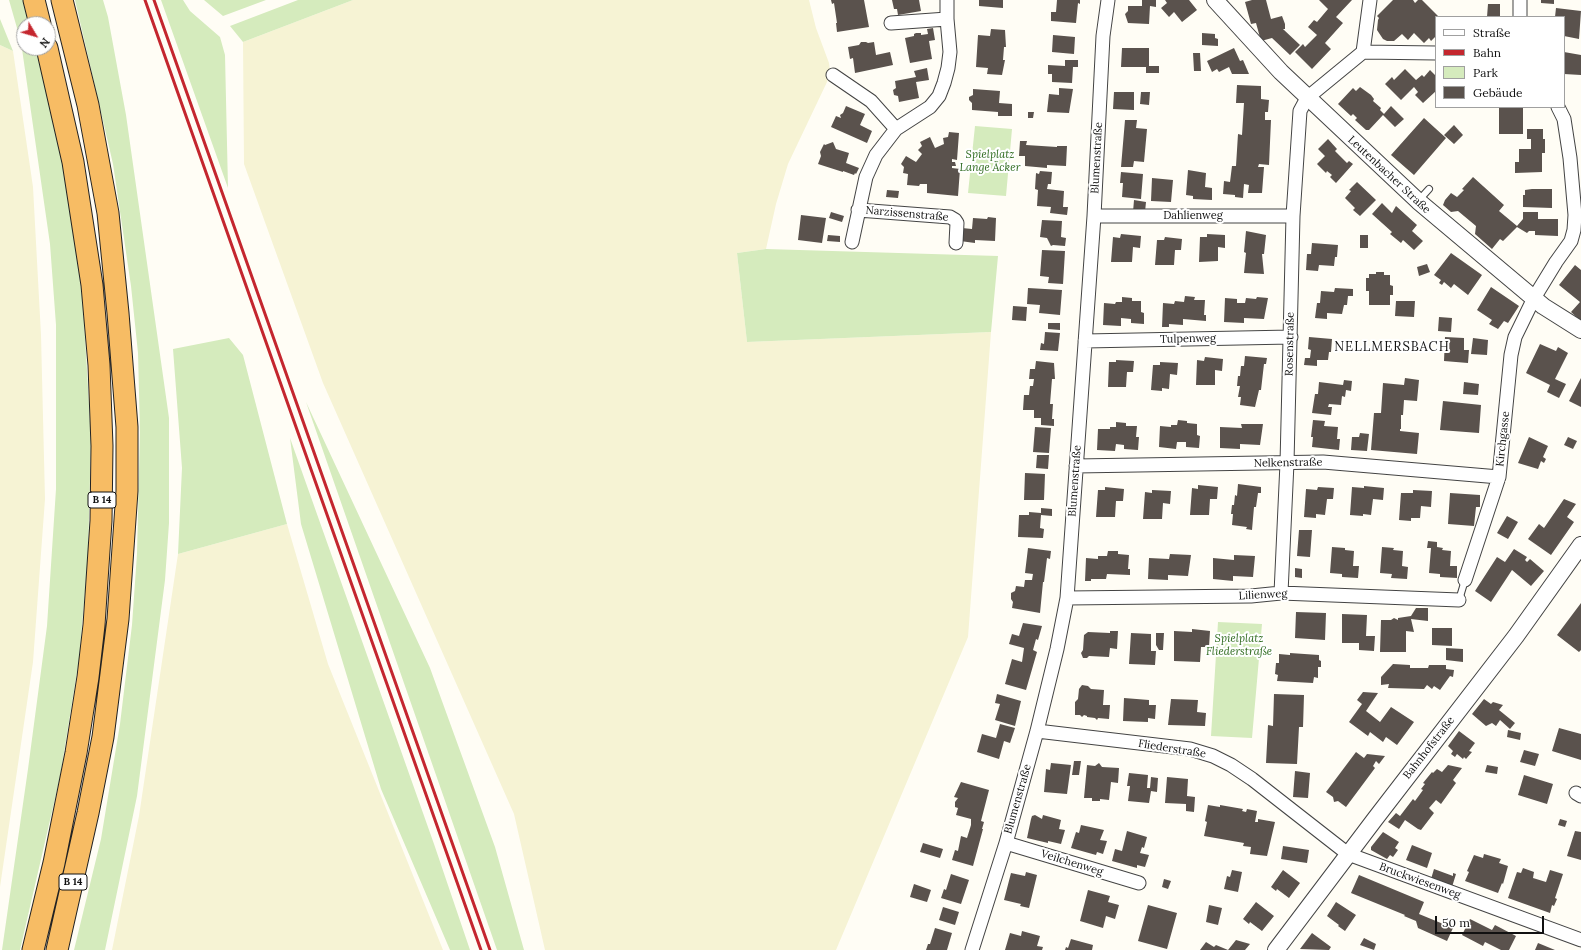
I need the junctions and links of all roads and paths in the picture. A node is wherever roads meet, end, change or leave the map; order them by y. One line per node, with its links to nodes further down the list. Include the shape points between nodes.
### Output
1 (34, 0): 8 (highway)
2 (62, 0): 44 (highway, B 14, via 88,105 108,213 127,428 127,475 118,619 103,737 84,835)
3 (947, 0): 10 (street)
4 (1108, 0): 22 (street, Blumenstraße, via 1103,36)
5 (1215, 0): 16 (street, Leutenbacher Straße, via 1258,49)
6 (1370, 0): 12 (street)
7 (1520, 0): 9 (street)
8 (38, 16)
9 (1520, 16)
10 (947, 19): 11 (street); 18 (street, via 950,52 939,96 930,108)
11 (890, 23)
12 (1363, 52): 13 (street); 16 (street)
13 (1435, 53)
14 (49, 56): 43 (highway, B 14, via 73,162 92,285 101,402 102,521 94,626 78,745)
15 (833, 75): 18 (street, via 871,101)
16 (1307, 98): 20 (street, Leutenbacher Straße); 23 (street, Rosenstraße, via 1300,111)
17 (1558, 108): 26 (street, Kirchgasse, via 1564,119 1570,158 1574,230 1571,240)
18 (896, 129): 21 (street, via 876,154 866,177)
19 (1429, 188): 20 (lane)
20 (1418, 201): 26 (street, Leutenbacher Straße)
21 (858, 210): 24 (street); 25 (street, Narzissenstraße, via 950,217 957,223)
22 (1094, 216): 23 (street, Dahlienweg); 29 (street, Blumenstraße)
23 (1293, 216): 28 (street, Rosenstraße)
24 (852, 242)
25 (956, 243)
26 (1534, 298): 27 (street, Leutenbacher Straße); 32 (street, Kirchgasse, via 1515,336 1511,355)
27 (1581, 330)
28 (1291, 337): 29 (street, Tulpenweg); 30 (street, Rosenstraße)
29 (1085, 341): 31 (street, Blumenstraße)
30 (1287, 463): 31 (street, Nelkenstraße); 32 (street, Nelkenstraße, via 1323,462); 35 (street, Rosenstraße)
31 (1076, 466): 36 (street, Blumenstraße)
32 (1499, 477): 34 (street, Kirchgasse)
33 (1581, 545): 40 (street, Bahnhofstraße, via 1516,636)
34 (1466, 580): 37 (lane)
35 (1281, 593): 36 (street, Lilienweg, via 1251,596); 37 (street, Lilienweg)
36 (1067, 598): 38 (street, Blumenstraße)
37 (1459, 600)
38 (1037, 731): 39 (street, Blumenstraße); 40 (street, Fliederstraße, via 1190,750 1213,756 1252,779)
39 (1006, 843): 41 (street, Veilchenweg); 45 (street, Blumenstraße)
40 (1348, 854): 42 (street, Bruckwiesenweg); 46 (street, Bahnhofstraße)
41 (1138, 883)
42 (1581, 940)
43 (33, 950)
44 (57, 950)
45 (972, 950)
46 (1276, 950)

